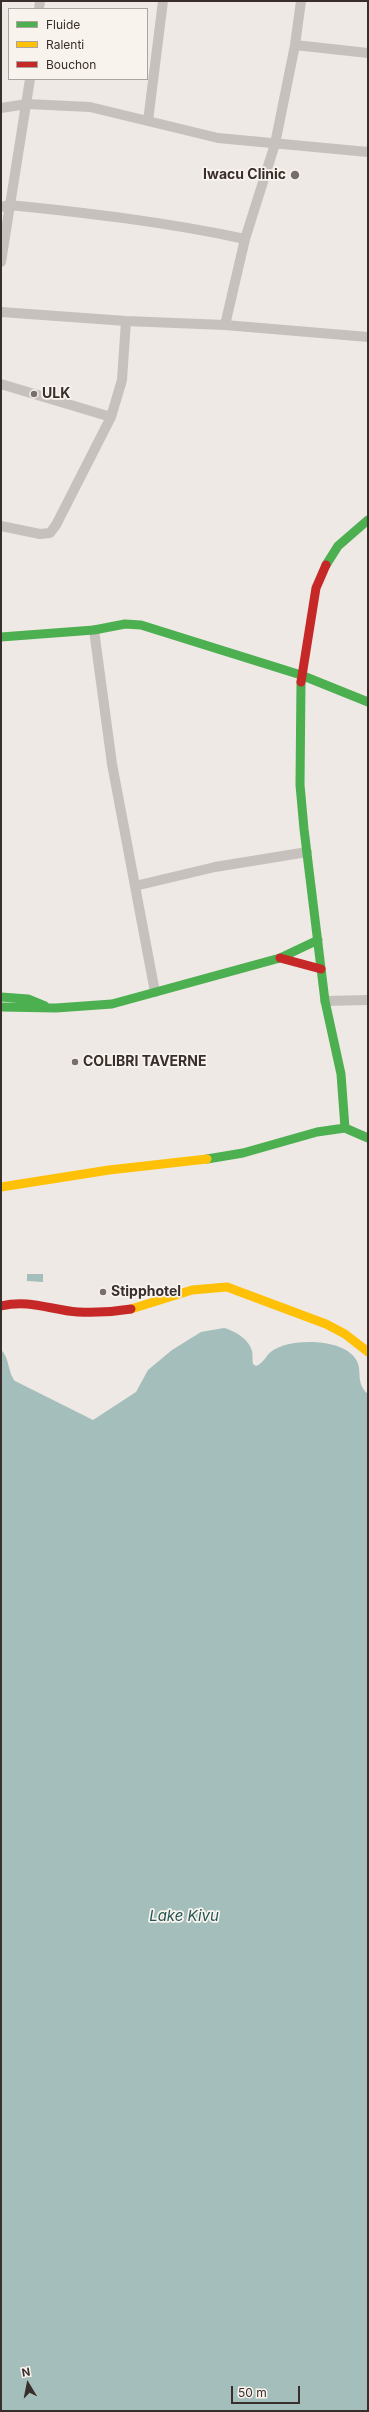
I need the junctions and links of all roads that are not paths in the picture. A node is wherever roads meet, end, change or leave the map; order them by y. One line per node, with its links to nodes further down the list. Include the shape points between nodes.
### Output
1 (163, 1): 8 (street)
2 (301, 1): 3 (street)
3 (295, 45): 4 (street); 9 (street)
4 (368, 54)
5 (30, 80): 6 (street)
6 (27, 104): 7 (street); 8 (street, via 90,107); 11 (street)
7 (1, 108)
8 (148, 121): 9 (street, via 218,138)
9 (275, 144): 10 (street); 12 (street)
10 (368, 152)
11 (5, 206): 12 (street, via 92,214 199,229); 13 (street)
12 (245, 239): 16 (street)
13 (1, 262)
14 (1, 312): 15 (street)
15 (126, 321): 16 (street); 19 (street, via 122,380)
16 (225, 325): 17 (street)
17 (368, 337)
18 (1, 384): 19 (street)
19 (111, 417): 21 (street, via 50,533 40,534)
20 (368, 520): 24 (main road, via 338,546 325,566 316,588)
21 (1, 526)
22 (94, 630): 23 (main road); 24 (main road, via 125,624 141,625); 27 (street, via 112,764)
23 (1, 637)
24 (301, 675): 25 (main road); 26 (main road, via 300,784)
25 (368, 702)
26 (307, 852): 27 (street, via 215,868); 28 (main road)
27 (135, 886): 31 (street)
28 (318, 940): 29 (main road); 30 (main road)
29 (280, 958): 30 (main road); 31 (main road)
30 (321, 969): 34 (main road)
31 (155, 992): 36 (main road, via 112,1004 84,1008)
32 (1, 997): 36 (main road, via 37,1001)
33 (368, 1000): 34 (street)
34 (325, 1001): 37 (main road, via 341,1074)
35 (1, 1007): 36 (main road, via 35,1010)
36 (47, 1007)
37 (345, 1128): 38 (main road); 39 (main road, via 317,1132 243,1153)
38 (368, 1138)
39 (1, 1187)
40 (1, 1306): 41 (main road, via 18,1302 77,1312 113,1312 140,1307 192,1290 227,1287 326,1324 345,1334)
41 (368, 1352)

